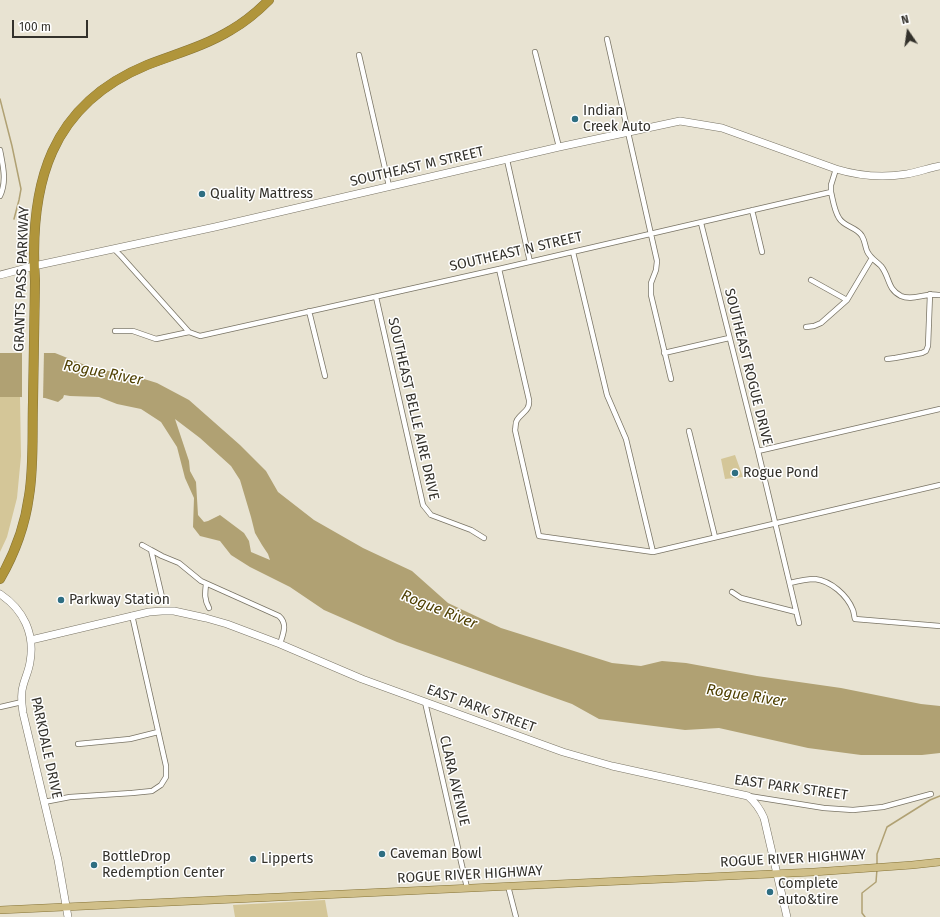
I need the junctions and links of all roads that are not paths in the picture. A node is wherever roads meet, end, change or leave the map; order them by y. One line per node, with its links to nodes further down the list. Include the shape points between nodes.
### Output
1 (269, 0): 22 (highway, GRANTS PASS PARKWAY, via 251,17 231,30 208,42 129,73 100,91 81,108 61,135 44,171 37,209)
2 (607, 39): 5 (street)
3 (535, 52): 6 (street)
4 (359, 55): 11 (street)
5 (628, 133): 6 (street, SOUTHEAST M STREET); 10 (street, SOUTHEAST M STREET, via 680,121 722,128); 16 (street)
6 (559, 147): 8 (street, SOUTHEAST M STREET)
7 (0, 150): 13 (street, via 5,177)
8 (507, 160): 11 (street, SOUTHEAST M STREET); 21 (street)
9 (940, 166): 10 (street, via 887,176 868,176)
10 (836, 169): 12 (street)
11 (390, 186): 17 (street, SOUTHEAST M STREET)
12 (831, 192): 14 (street, SOUTHEAST N STREET); 20 (street, via 838,216 845,224 860,233)
13 (0, 196)
14 (752, 210): 15 (street, SOUTHEAST N STREET); 19 (street)
15 (701, 223): 16 (street, SOUTHEAST N STREET); 34 (street, SOUTHEAST ROGUE DRIVE)
16 (650, 234): 18 (street, SOUTHEAST N STREET); 35 (street, via 657,261 651,283 651,295)
17 (114, 249): 22 (street, SOUTHEAST M STREET); 33 (street)
18 (573, 252): 21 (street, SOUTHEAST N STREET); 48 (street, via 607,395 626,439)
19 (762, 252)
20 (872, 258): 26 (street, via 882,267 896,293 906,298); 29 (street)
21 (530, 262): 23 (street, SOUTHEAST N STREET)
22 (34, 266): 24 (street, SOUTHEAST M STREET); 49 (highway, GRANTS PASS PARKWAY, via 30,489 26,516 16,547)
23 (499, 269): 28 (street, SOUTHEAST N STREET); 48 (street, via 529,400 528,408 518,419 515,430 539,536)
24 (0, 275)
25 (811, 280): 29 (street)
26 (930, 294): 27 (street); 36 (street, via 926,351)
27 (940, 295)
28 (376, 297): 30 (street, SOUTHEAST N STREET); 45 (street, SOUTHEAST BELLE AIRE DRIVE, via 423,505 431,515 471,530)
29 (847, 300): 31 (street, via 821,323)
30 (309, 311): 33 (street, SOUTHEAST N STREET, via 200,336); 37 (street)
31 (806, 328)
32 (115, 331): 33 (street, SOUTHEAST N STREET, via 133,330 156,339)
33 (189, 332)
34 (729, 338): 35 (street); 41 (street, SOUTHEAST ROGUE DRIVE)
35 (664, 353): 38 (street)
36 (887, 358)
37 (325, 376)
38 (671, 379)
39 (940, 409): 41 (street)
40 (689, 431): 44 (street)
41 (758, 451): 43 (street, SOUTHEAST ROGUE DRIVE)
42 (940, 485): 43 (street)
43 (775, 523): 44 (street); 51 (street, SOUTHEAST ROGUE DRIVE)
44 (715, 537): 48 (street)
45 (484, 538)
46 (142, 545): 47 (street)
47 (150, 550): 50 (street, via 179,563); 54 (street)
48 (652, 552)
49 (0, 579)
50 (203, 582): 55 (street); 61 (street, via 279,616 285,627)
51 (790, 582): 56 (street, SOUTHEAST ROGUE DRIVE); 59 (street, via 815,579 838,589 853,610 855,619)
52 (732, 592): 56 (street, via 741,598)
53 (0, 594): 60 (street, PARKDALE DRIVE, via 19,611)
54 (162, 597)
55 (209, 608)
56 (796, 612): 58 (street, SOUTHEAST ROGUE DRIVE)
57 (132, 615): 60 (street, EAST PARK STREET); 61 (street, EAST PARK STREET, via 162,611 186,613 227,624); 65 (street)
58 (799, 623)
59 (940, 626)
60 (31, 640): 62 (street, PARKDALE DRIVE, via 32,651 21,694)
61 (280, 644): 63 (street, EAST PARK STREET, via 362,679)
62 (22, 702): 64 (street); 69 (street, PARKDALE DRIVE)
63 (425, 702): 68 (street, EAST PARK STREET, via 587,760); 73 (street, CLARA AVENUE)
64 (0, 707)
65 (158, 732): 66 (street, via 130,739); 69 (street, via 166,777 161,785 152,791 70,797)
66 (78, 744)
67 (931, 794): 68 (street, EAST PARK STREET, via 883,807 852,810)
68 (748, 796): 71 (street, via 754,800 764,818)
69 (44, 802): 74 (street, PARKDALE DRIVE)
70 (940, 862): 71 (main road, ROGUE RIVER HIGHWAY)
71 (776, 874): 72 (main road, ROGUE RIVER HIGHWAY); 78 (street)
72 (508, 886): 73 (main road, ROGUE RIVER HIGHWAY); 77 (street)
73 (467, 888): 74 (main road, ROGUE RIVER HIGHWAY)
74 (66, 906): 75 (main road, ROGUE RIVER HIGHWAY); 76 (street, PARKDALE DRIVE)
75 (0, 910)
76 (68, 917)
77 (516, 917)
78 (786, 917)

